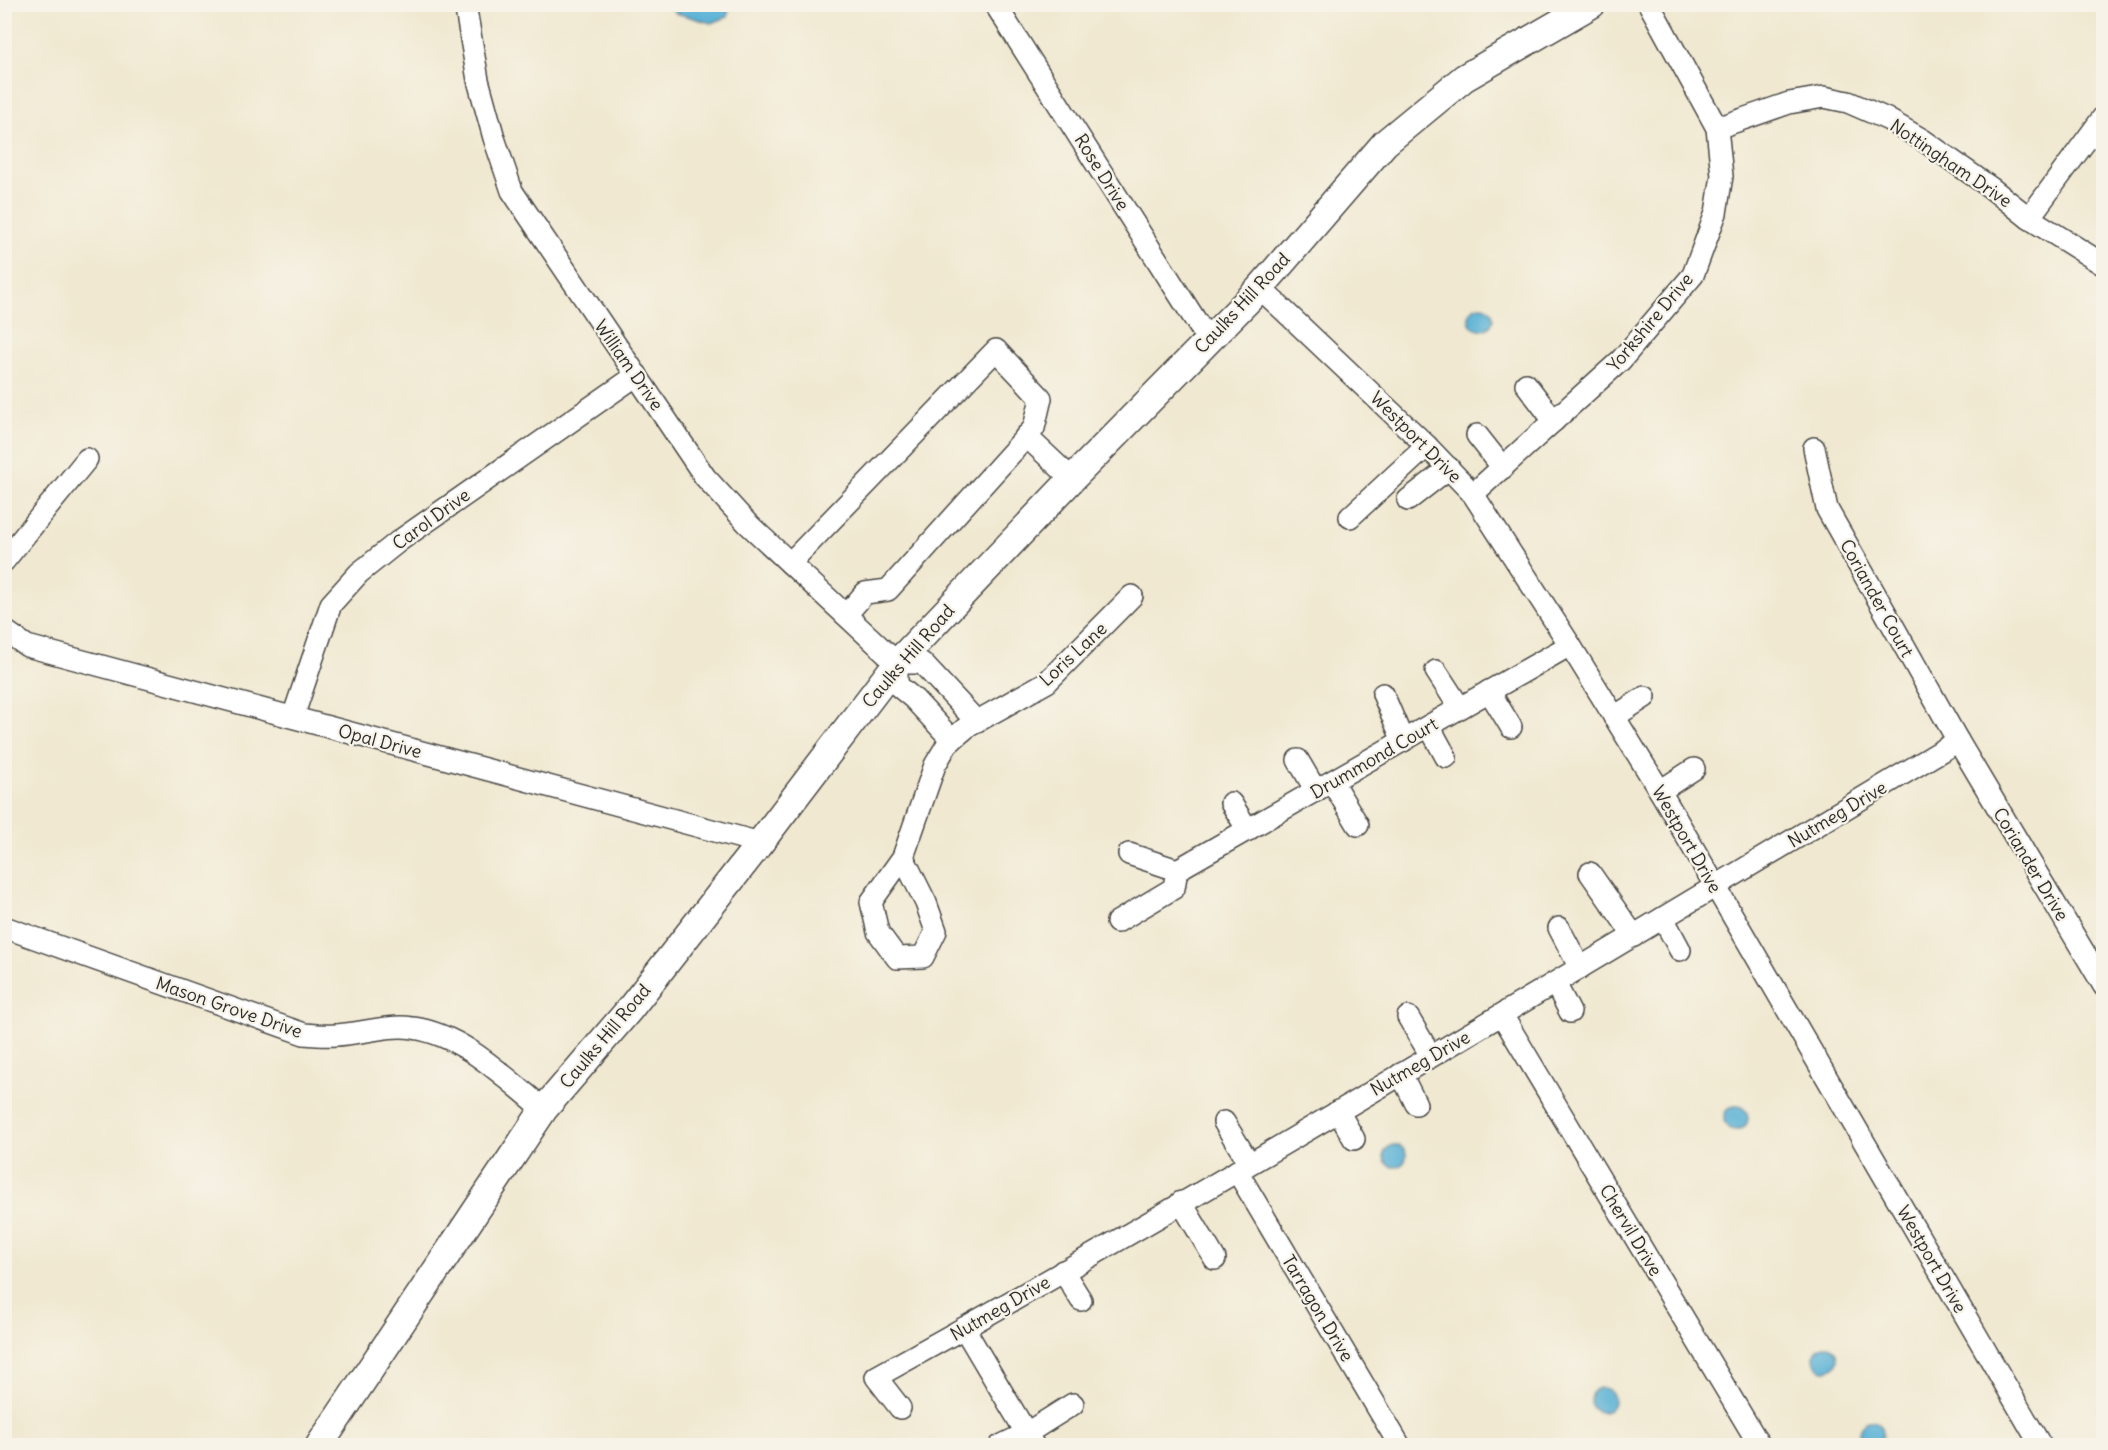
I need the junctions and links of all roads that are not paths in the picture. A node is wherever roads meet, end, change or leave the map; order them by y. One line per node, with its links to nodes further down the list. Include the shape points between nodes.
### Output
1 (465, 4): 11 (street, William Drive, via 478,80 512,190)
2 (995, 4): 10 (street, Rose Drive)
3 (1592, 4): 9 (main road, Caulks Hill Road, via 1464,78 1385,143)
4 (1649, 4): 6 (street, Yorkshire Drive)
5 (2103, 116): 7 (street)
6 (1718, 128): 7 (street, Nottingham Drive, via 1789,103 1824,98 1848,102 1923,141); 13 (street, Yorkshire Drive, via 1720,190 1716,213 1693,275 1621,360)
7 (2029, 218): 8 (street, Nottingham Drive)
8 (2103, 265)
9 (1260, 288): 10 (main road, Caulks Hill Road); 16 (street, Westport Drive)
10 (1208, 340): 21 (main road, Caulks Hill Road)
11 (637, 375): 26 (street, William Drive, via 705,477); 37 (street, Carol Drive, via 359,573 331,604)
12 (1526, 384): 13 (street)
13 (1554, 421): 20 (street, Yorkshire Drive)
14 (1477, 435): 20 (street)
15 (1026, 436): 21 (street); 26 (street, via 1034,428 1041,398 996,350); 28 (street, via 888,590 865,593)
16 (1427, 446): 19 (street, Westport Drive); 24 (street)
17 (1814, 448): 44 (street, Coriander Court, via 1827,509)
18 (87, 459): 25 (street)
19 (1449, 468): 22 (street, Westport Drive); 23 (street)
20 (1503, 468): 22 (street, Yorkshire Drive)
21 (1072, 479): 31 (main road, Caulks Hill Road)
22 (1473, 495): 30 (street, Westport Drive)
23 (1408, 500)
24 (1350, 517)
25 (4, 561)
26 (790, 563): 28 (street, William Drive)
27 (1132, 596): 39 (street, Loris Lane, via 1047,682)
28 (846, 615): 31 (street, William Drive)
29 (4, 630): 37 (street, Opal Drive, via 27,646)
30 (1570, 645): 33 (street, Drummond Court); 38 (street, Westport Drive)
31 (897, 663): 39 (street, via 922,663); 42 (street, via 897,685); 53 (main road, Caulks Hill Road)
32 (1436, 671): 36 (street)
33 (1489, 691): 36 (street, Drummond Court); 41 (street)
34 (1383, 694): 43 (street)
35 (1645, 697): 38 (street)
36 (1460, 708): 40 (street, Drummond Court)
37 (293, 717): 53 (street, Opal Drive)
38 (1614, 717): 49 (street, Westport Drive)
39 (976, 722): 42 (street, Loris Lane)
40 (1429, 726): 43 (street, Drummond Court); 45 (street)
41 (1511, 727)
42 (952, 740): 55 (street, Loris Lane, via 936,765)
43 (1403, 741): 48 (street, Drummond Court)
44 (1958, 741): 58 (street, Nutmeg Drive); 67 (street, Coriander Drive)
45 (1446, 757)
46 (1298, 760): 48 (street)
47 (1694, 770): 49 (street)
48 (1324, 787): 51 (street); 52 (street, Drummond Court)
49 (1660, 791): 58 (street, Westport Drive)
50 (1231, 803): 52 (street)
51 (1358, 825)
52 (1248, 830): 56 (street, Drummond Court)
53 (760, 843): 74 (main road, Caulks Hill Road)
54 (1129, 854): 56 (street)
55 (903, 856)
56 (1177, 870): 60 (street, via 1174,888)
57 (1590, 873): 63 (street)
58 (1715, 886): 59 (street, Nutmeg Drive); 91 (street, Westport Drive)
59 (1663, 918): 63 (street, Nutmeg Drive); 64 (street)
60 (1117, 922)
61 (4, 927): 74 (street, Mason Grove Drive, via 304,1034 337,1035 412,1027 446,1036)
62 (1559, 928): 65 (street)
63 (1634, 936): 65 (street, Nutmeg Drive)
64 (1680, 950)
65 (1580, 968): 66 (street, Nutmeg Drive)
66 (1555, 983): 68 (street); 69 (street, Nutmeg Drive)
67 (2103, 986)
68 (1570, 1012)
69 (1502, 1015): 71 (street, Nutmeg Drive); 90 (street, Chervil Drive)
70 (1408, 1017): 71 (street)
71 (1431, 1056): 72 (street, Nutmeg Drive)
72 (1401, 1074): 73 (street); 75 (street, Nutmeg Drive)
73 (1416, 1104)
74 (544, 1109): 87 (main road, Caulks Hill Road)
75 (1338, 1111): 77 (street); 78 (street, Nutmeg Drive)
76 (1224, 1122): 78 (street, Tarragon Drive)
77 (1354, 1139)
78 (1243, 1167): 79 (street, Nutmeg Drive); 89 (street, Tarragon Drive)
79 (1181, 1202): 80 (street); 81 (street, Nutmeg Drive)
80 (1215, 1259)
81 (1063, 1271): 82 (street); 83 (street, Nutmeg Drive)
82 (1081, 1300)
83 (964, 1328): 85 (street, Nutmeg Drive, via 876,1377); 86 (street)
84 (1073, 1404): 86 (street)
85 (900, 1408)
86 (1030, 1439): 88 (street)
87 (319, 1446)
88 (1000, 1446)
89 (1400, 1446)
90 (1761, 1446)
91 (2041, 1446)

